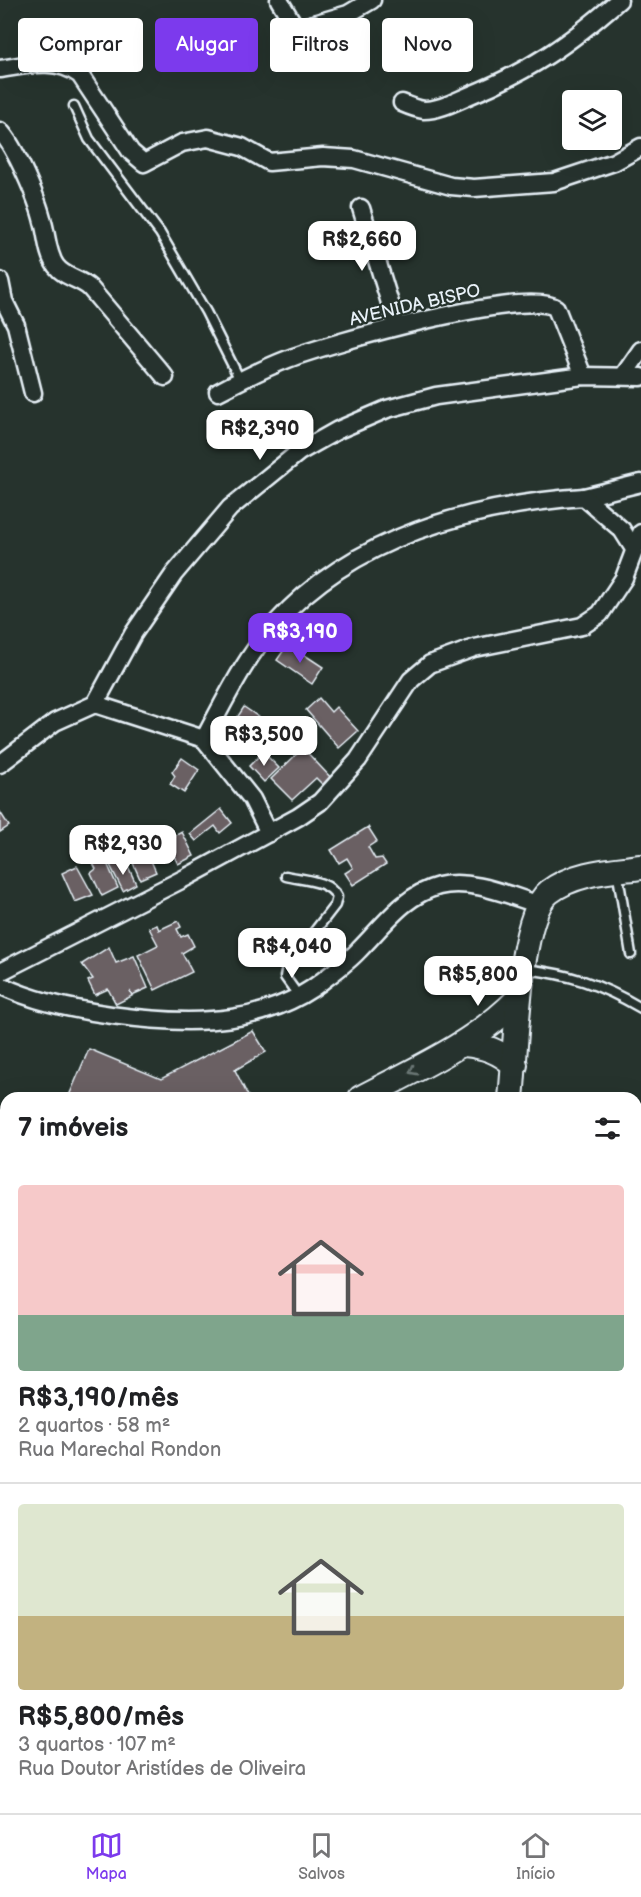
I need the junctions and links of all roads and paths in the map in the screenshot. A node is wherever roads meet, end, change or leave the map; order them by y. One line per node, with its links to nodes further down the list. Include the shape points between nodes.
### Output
1 (279, 0): 4 (street)
2 (372, 0): 5 (street)
3 (619, 0): 7 (street, via 577,38 501,82 434,109 417,109)
4 (290, 18)
5 (334, 18)
6 (0, 69): 10 (street, via 49,63 72,69 80,75 131,152 144,164 182,143 208,138 242,147 269,162 322,157 354,159 451,186 474,188 554,182 606,165)
7 (402, 103)
8 (74, 106): 19 (lane, via 89,139 160,233)
9 (2, 138): 17 (street, via 29,184 54,263 66,276 90,288)
10 (641, 147)
11 (361, 208): 13 (street)
12 (0, 281): 21 (street)
13 (397, 326): 15 (street, AVENIDA BISPO, via 486,308 547,304 556,308 561,317); 19 (street, AVENIDA BISPO, via 287,359)
14 (641, 350): 16 (street)
15 (583, 376): 16 (street); 26 (street, via 436,396 387,409 299,452 230,508 174,574 133,634)
16 (623, 376): 18 (street)
17 (165, 377)
18 (641, 377)
19 (240, 380): 20 (street, AVENIDA BISPO)
20 (218, 392)
21 (33, 393)
22 (641, 483): 23 (street)
23 (585, 497): 25 (street, via 622,530); 27 (street, via 535,502 450,521 357,556 314,586 274,624)
24 (641, 533): 25 (street)
25 (634, 549): 29 (street, via 614,596 600,614 582,626 474,648 430,664 411,680 341,781 320,802)
26 (95, 704): 27 (street); 28 (street, via 55,722)
27 (204, 739): 29 (street, via 252,799)
28 (0, 764)
29 (269, 833): 36 (street)
30 (641, 867): 31 (main road)
31 (617, 870): 33 (main road, via 562,883); 34 (lane)
32 (286, 876): 38 (lane, via 326,885 337,897 287,968 285,977)
33 (537, 904): 35 (main road); 38 (street, via 468,885 441,885 424,891 399,907 358,952 318,985)
34 (631, 954)
35 (524, 969): 39 (main road); 40 (lane, via 593,982)
36 (0, 972)
37 (0, 985): 38 (street, via 102,1013 206,1021 257,1012)
38 (298, 995)
39 (518, 999): 41 (main road); 42 (main road)
40 (641, 1008)
41 (464, 1044): 42 (main road, via 484,1046); 43 (main road, one-way to 43)
42 (515, 1065): 44 (main road)
43 (372, 1092)
44 (512, 1092)

